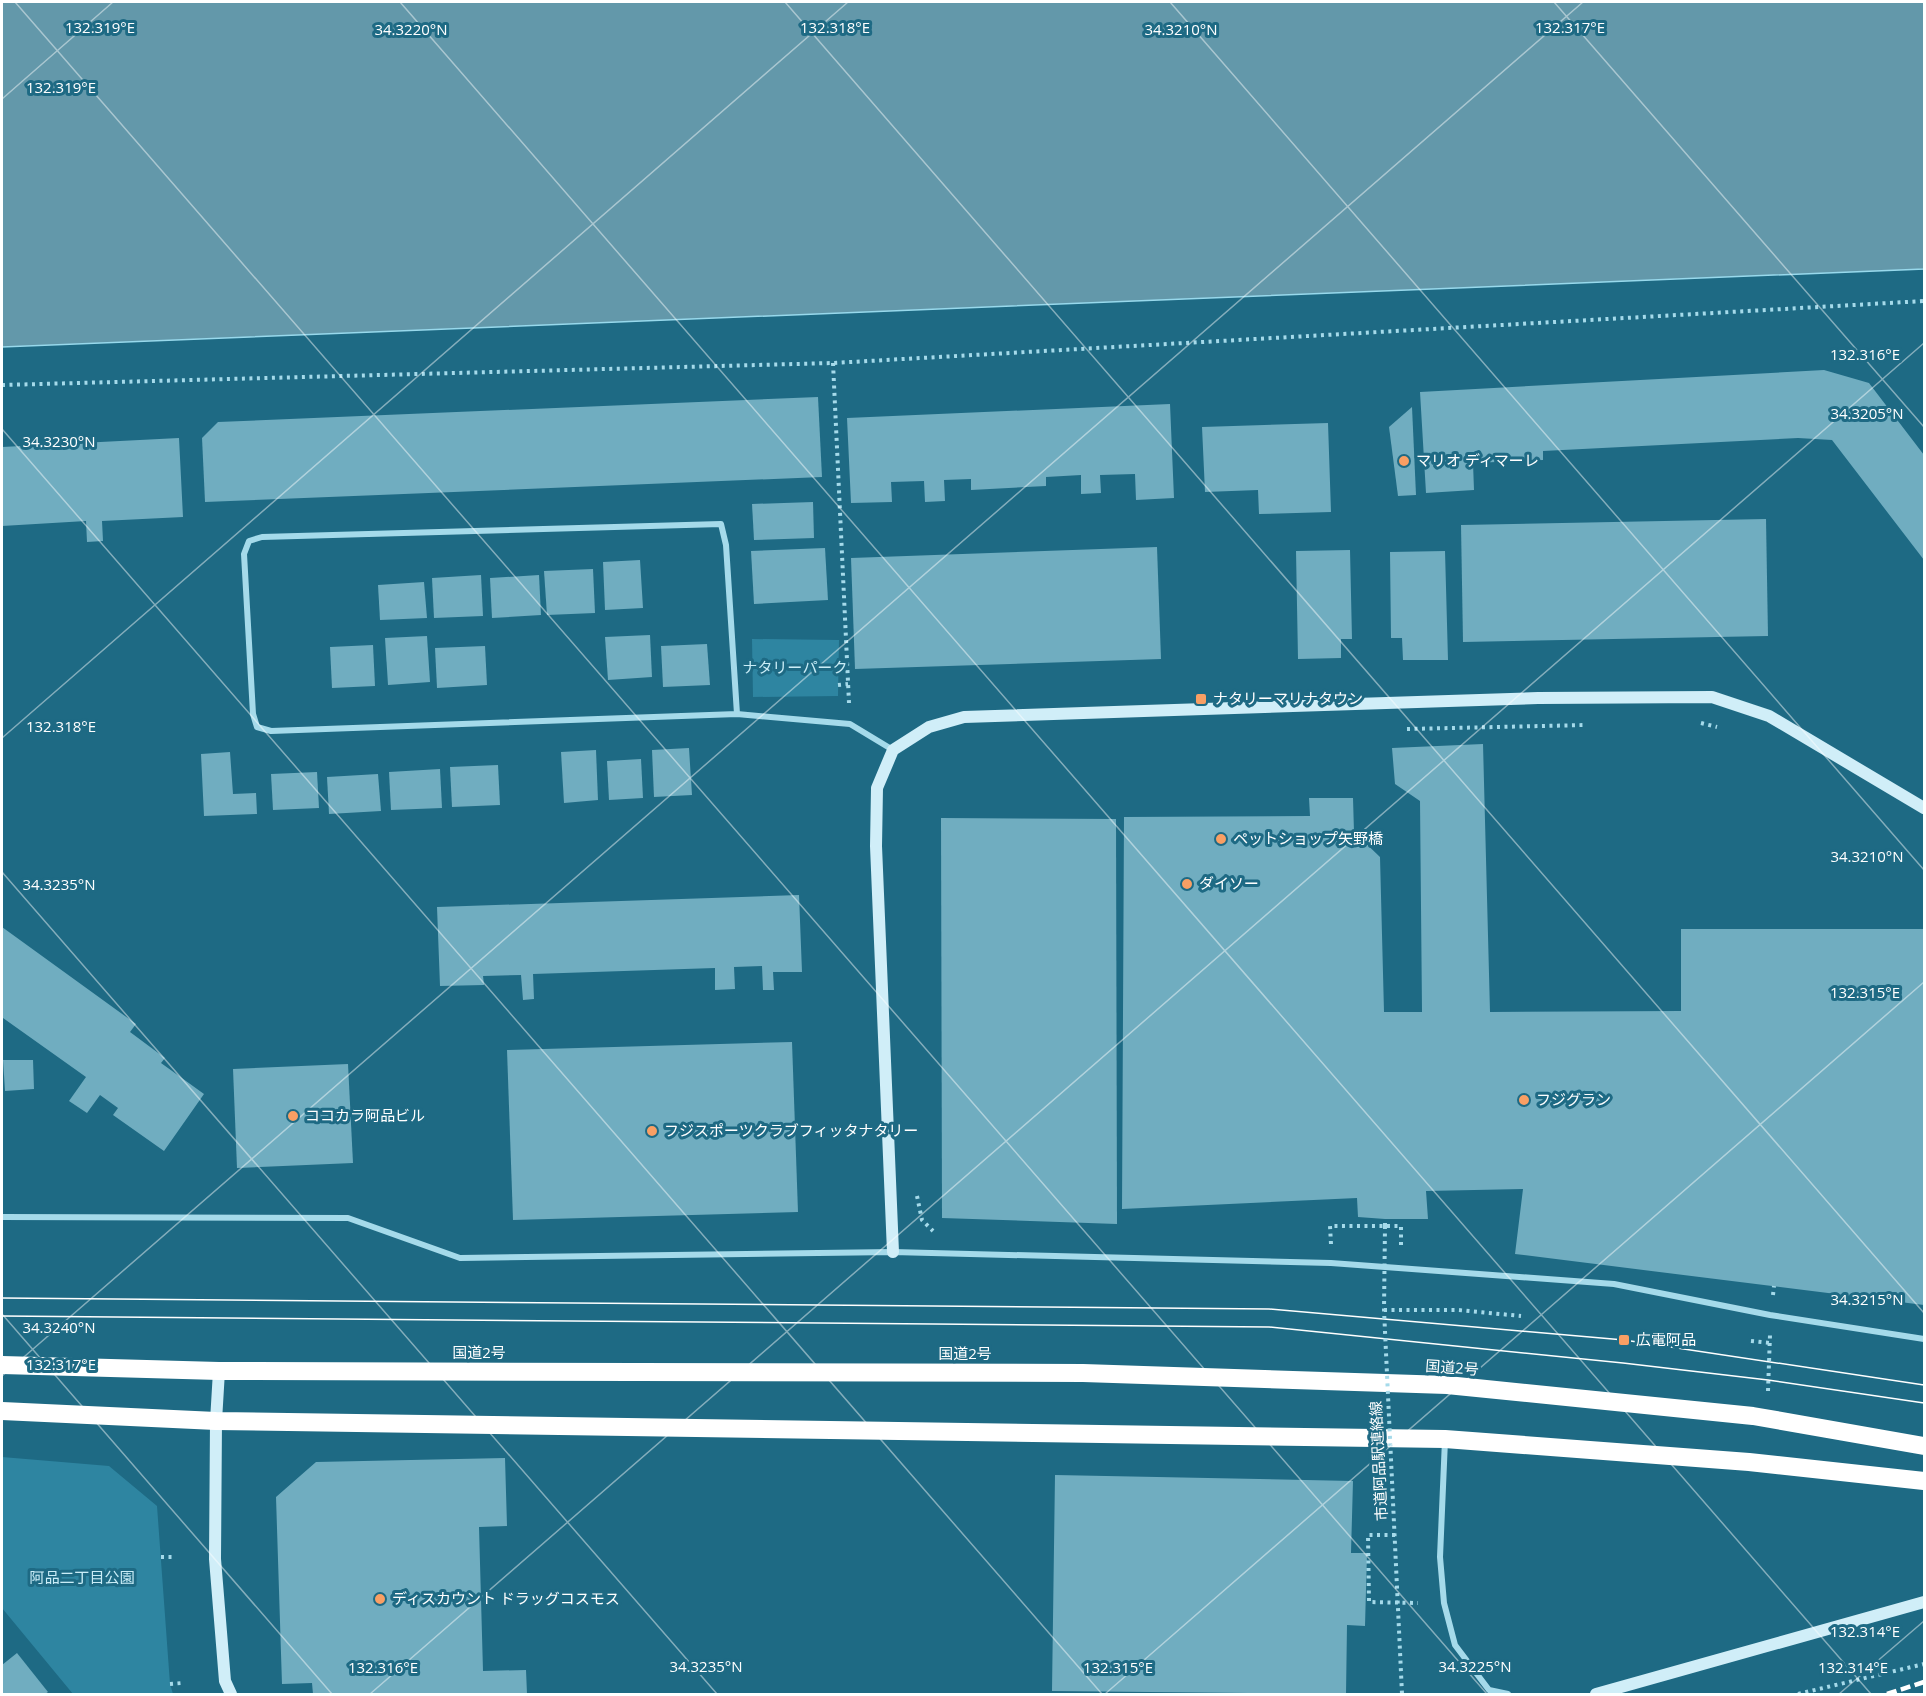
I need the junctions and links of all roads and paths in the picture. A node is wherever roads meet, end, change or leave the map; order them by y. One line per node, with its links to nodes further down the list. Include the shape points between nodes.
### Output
1 (1924, 301): 2 (path)
2 (833, 363): 3 (path); 4 (path)
3 (2, 385)
4 (848, 684): 5 (path); 8 (path)
5 (838, 685)
6 (737, 714): 6 (street, via 271,731 257,727 253,714 244,554 249,541 262,537 721,524 726,545); 8 (street)
7 (1696, 722): 10 (path)
8 (850, 724): 12 (street)
9 (1588, 724): 11 (path)
10 (1724, 728)
11 (1396, 730)
12 (893, 750): 13 (street, via 929,727 964,717 1538,698 1712,697 1769,716); 23 (street, via 877,788 876,846)
13 (1924, 808)
14 (915, 1186): 20 (path, via 922,1220)
15 (2, 1217): 23 (street, via 348,1218 460,1258)
16 (1385, 1219): 18 (path, 市道阿品駅連絡線, bridge)
17 (1330, 1226): 18 (path)
18 (1385, 1226): 19 (path); 26 (path, 市道阿品駅連絡線, bridge)
19 (1401, 1226)
20 (937, 1235)
21 (1378, 1250): 22 (path)
22 (1389, 1250)
23 (893, 1252): 27 (street, via 1389,1266 1614,1284)
24 (1762, 1293): 25 (path)
25 (1773, 1295)
26 (1384, 1310): 28 (path, via 1458,1310); 40 (path, 市道阿品駅連絡線, bridge)
27 (1770, 1315): 29 (street); 31 (path)
28 (1521, 1317)
29 (1924, 1339)
30 (1751, 1341): 31 (path)
31 (1770, 1343): 34 (path)
32 (2, 1365): 33 (highway, 国道2号)
33 (219, 1371): 36 (street); 38 (highway, 国道2号, via 1083,1372 1447,1385 1753,1416)
34 (1768, 1399)
35 (2, 1411): 36 (highway)
36 (216, 1421): 37 (highway); 48 (street, via 215,1559 225,1681)
37 (1445, 1439): 39 (highway, via 1749,1462); 50 (street, via 1440,1557 1444,1603 1455,1645 1489,1690)
38 (1924, 1446)
39 (1924, 1481)
40 (1395, 1535): 44 (path, via 1368,1535 1370,1602); 49 (path, 市道阿品駅連絡線, bridge)
41 (161, 1557): 42 (path)
42 (174, 1557)
43 (1924, 1602): 51 (street)
44 (1418, 1603)
45 (1924, 1664): 52 (path)
46 (182, 1683): 47 (path)
47 (170, 1684)
48 (231, 1695)
49 (1402, 1695)
50 (1508, 1695)
51 (1596, 1695)
52 (1798, 1695)

